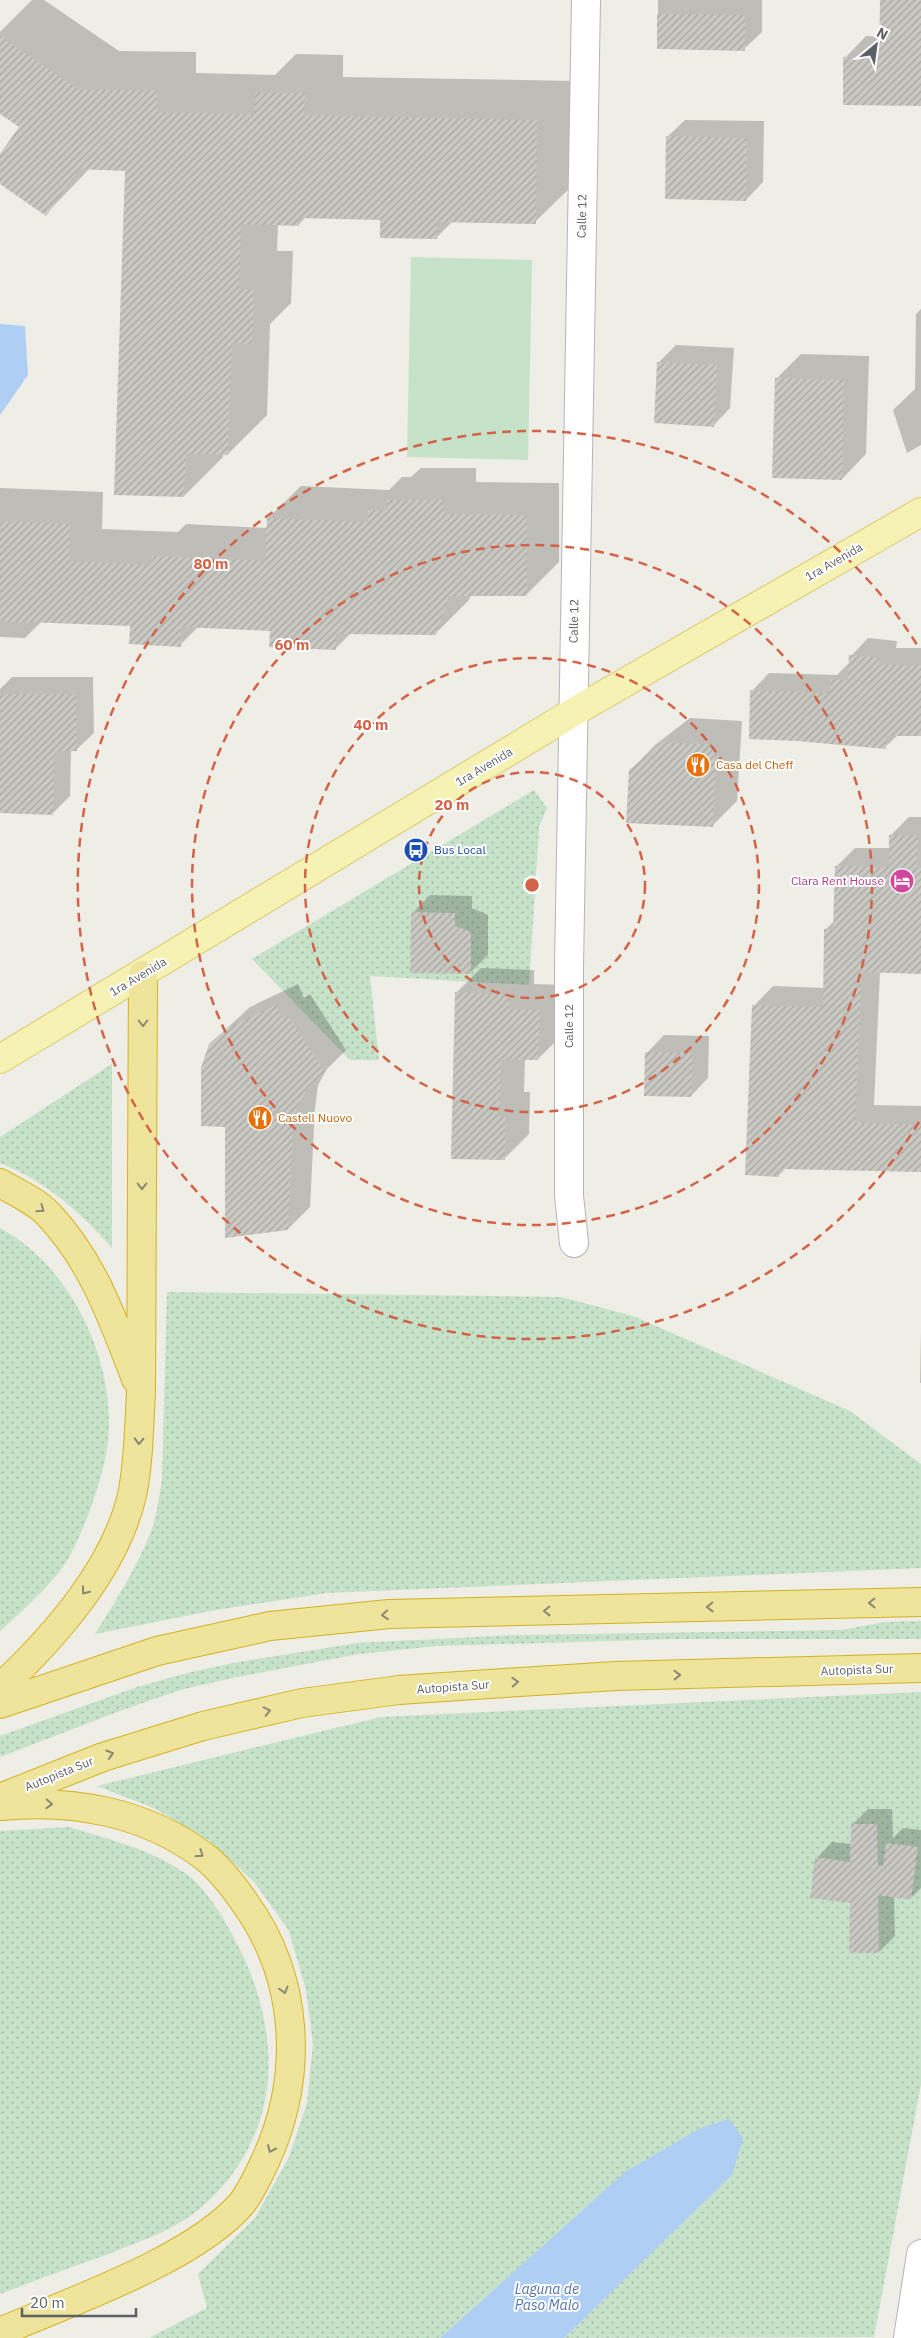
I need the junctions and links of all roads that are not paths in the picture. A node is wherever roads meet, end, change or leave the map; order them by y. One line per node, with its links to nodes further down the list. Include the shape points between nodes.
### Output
1 (586, 0): 3 (street, Calle 12)
2 (921, 512): 3 (main road, 1ra Avenida)
3 (572, 713): 4 (main road, 1ra Avenida); 7 (street, Calle 12, via 569,1196)
4 (143, 975): 5 (main road, 1ra Avenida); 8 (highway, one-way to 8)
5 (0, 1059)
6 (0, 1183): 8 (highway, one-way to 8, via 48,1213 79,1252 92,1272)
7 (574, 1242)
8 (142, 1392): 11 (highway, one-way to 11, via 138,1460 132,1496 113,1548 97,1576 65,1617)
9 (921, 1602): 12 (highway, one-way to 12, via 389,1614 270,1626 158,1651)
10 (921, 1668): 13 (highway, Autopista Sur, one-way to 10, via 103,1757 203,1726 302,1703 399,1690 616,1676)
11 (0, 1688)
12 (0, 1704)
13 (0, 1798)
14 (0, 1806): 17 (highway, one-way to 17, via 80,1806 123,1815 178,1840 206,1858 236,1890 258,1921 269,1945 286,1996 292,2056 288,2095 279,2130 244,2200 226,2221 174,2254)
15 (921, 2254): 16 (street)
16 (913, 2324)
17 (0, 2332)

